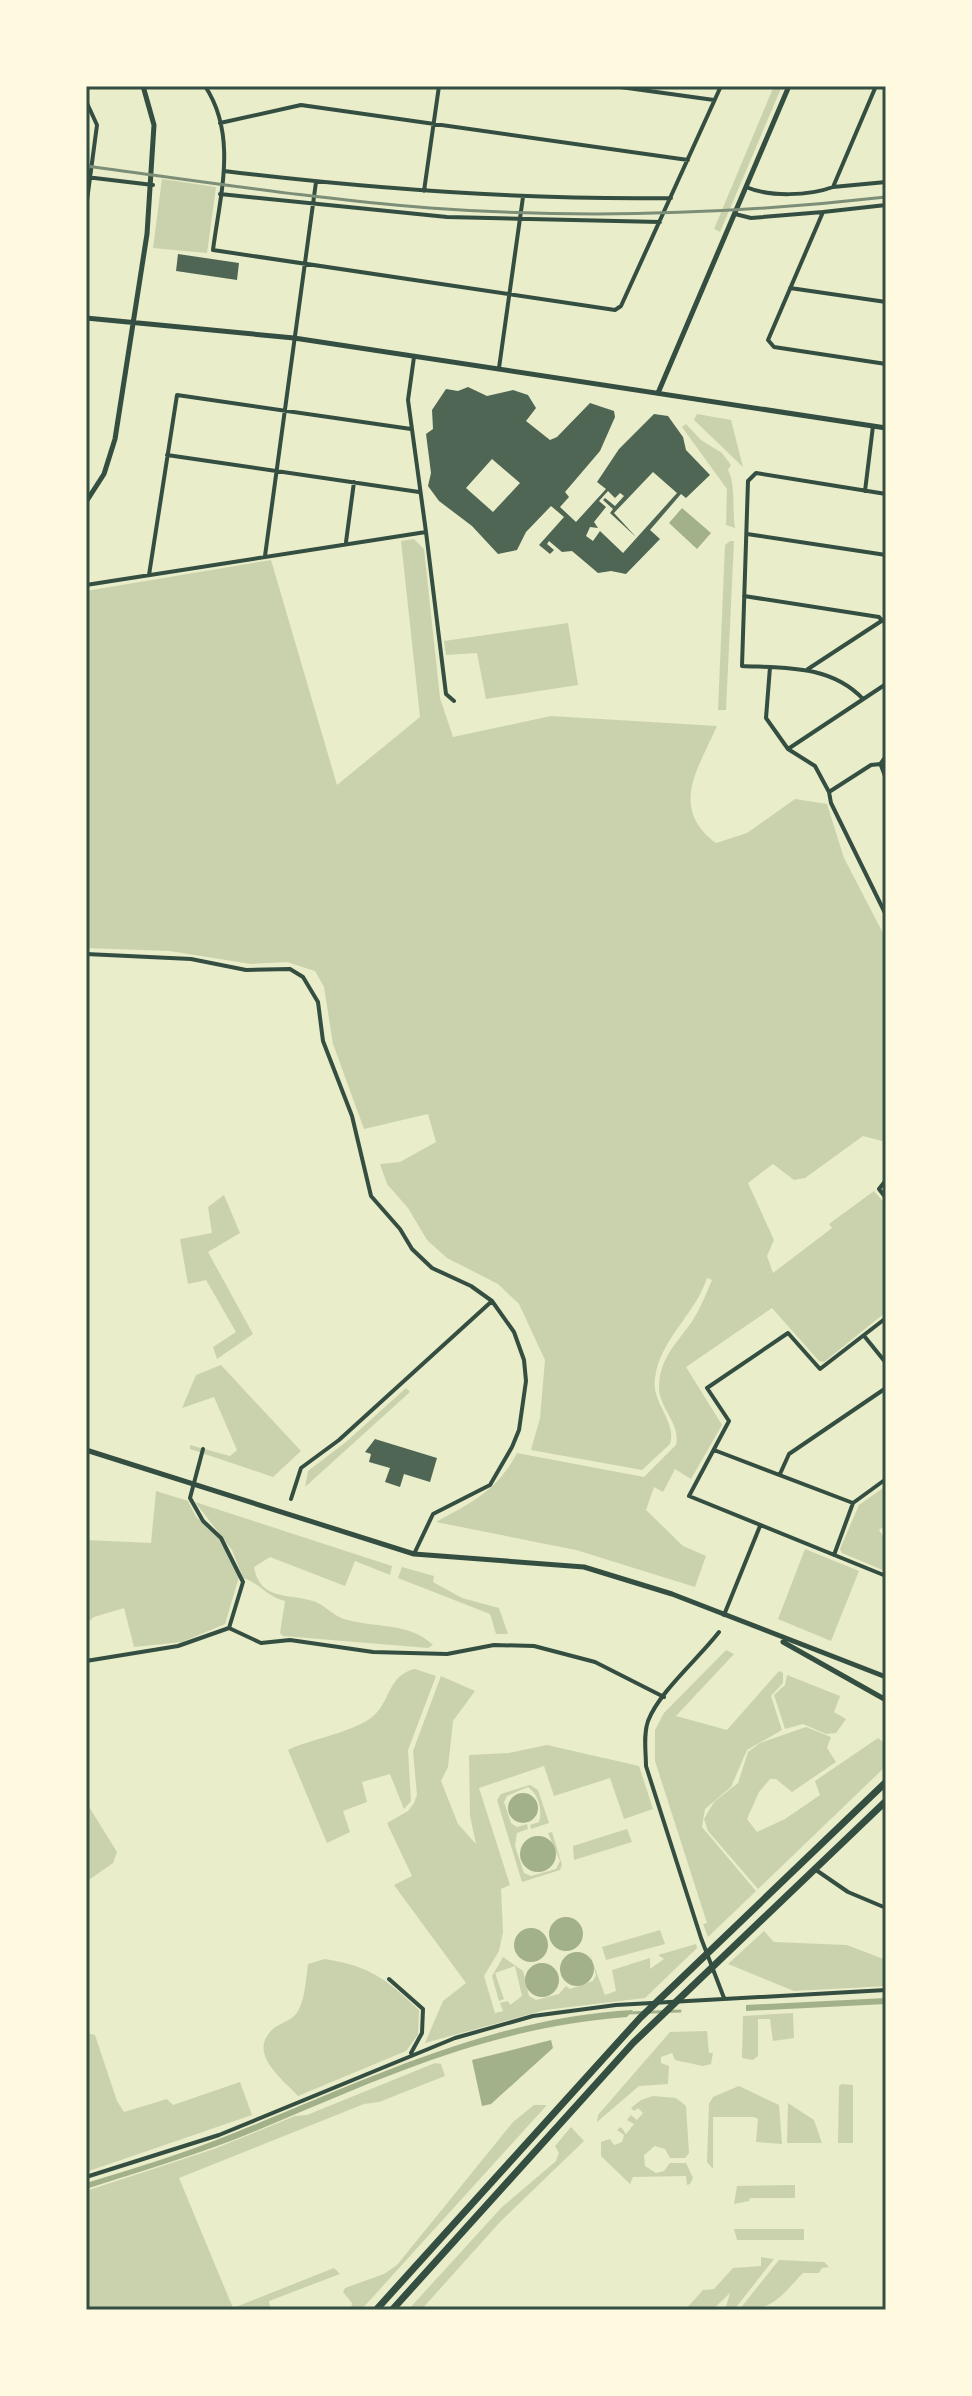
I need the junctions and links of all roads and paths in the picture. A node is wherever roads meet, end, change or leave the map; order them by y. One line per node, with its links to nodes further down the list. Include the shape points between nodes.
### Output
1 (143, 86): 19 (street, via 154,125)
2 (205, 86): 10 (street)
3 (439, 86): 11 (street)
4 (613, 86): 8 (street)
5 (721, 86): 8 (street)
6 (789, 86): 20 (street)
7 (876, 86): 21 (street)
8 (715, 100): 14 (street)
9 (86, 101): 13 (street, via 97,125)
10 (220, 123): 11 (street, via 301,105); 15 (street, via 227,148)
11 (434, 124): 14 (street); 22 (street)
12 (86, 153): 13 (street)
13 (93, 154): 16 (street)
14 (688, 160): 25 (street)
15 (224, 171): 17 (street); 23 (street)
16 (88, 177): 19 (street); 28 (street)
17 (316, 182): 22 (street); 26 (street)
18 (886, 182): 21 (street)
19 (153, 185): 38 (street)
20 (746, 187): 21 (street, via 775,193); 30 (street)
21 (833, 187)
22 (424, 191): 24 (street)
23 (220, 194): 26 (street); 33 (street, via 213,250)
24 (523, 197): 25 (street); 31 (street)
25 (671, 198): 32 (street)
26 (312, 205): 31 (street); 33 (street)
27 (886, 205): 29 (street)
28 (86, 208)
29 (823, 212): 30 (street, via 751,218); 34 (street)
30 (735, 214): 43 (street)
31 (521, 221): 32 (street); 35 (street)
32 (660, 222): 35 (street, via 618,309)
33 (305, 264): 35 (street); 39 (street)
34 (790, 288): 36 (street); 41 (street, via 769,336 771,346)
35 (511, 295): 42 (street)
36 (886, 302)
37 (86, 318): 38 (street)
38 (134, 322): 39 (street); 54 (street, via 115,439 104,474)
39 (294, 338): 40 (street); 44 (street)
40 (414, 357): 42 (street); 47 (street, via 408,400)
41 (886, 364)
42 (499, 370): 43 (street)
43 (658, 393): 45 (street)
44 (284, 410): 47 (street); 48 (street, via 177,395); 49 (street)
45 (873, 426): 46 (street); 51 (street)
46 (886, 428)
47 (411, 429): 52 (street)
48 (167, 455): 49 (street); 60 (street)
49 (276, 471): 50 (street); 59 (street)
50 (354, 482): 52 (street); 57 (street)
51 (865, 491): 53 (street); 56 (street, via 753,473 748,481)
52 (419, 492): 55 (street)
53 (886, 494)
54 (86, 502)
55 (426, 532): 57 (street); 68 (street, via 446,694)
56 (747, 534): 58 (street); 62 (street)
57 (346, 542): 59 (street)
58 (886, 555)
59 (265, 556): 60 (street)
60 (149, 575): 61 (street)
61 (86, 585)
62 (744, 596): 63 (street); 64 (street, via 742,666)
63 (884, 620): 65 (street)
64 (770, 667): 65 (street); 69 (street, via 766,718)
65 (808, 669): 67 (street, via 833,677)
66 (886, 684): 67 (street)
67 (863, 699): 69 (street)
68 (454, 701)
69 (788, 749): 73 (street, via 815,766)
70 (886, 757): 71 (street)
71 (881, 764): 72 (street); 73 (street)
72 (886, 777)
73 (829, 792): 74 (street)
74 (886, 915)
75 (86, 954): 78 (street, via 191,959 246,970 290,969 303,977 318,1002 323,1041 352,1116 371,1196 432,1268)
76 (886, 1180): 77 (street, via 879,1189)
77 (886, 1198)
78 (492, 1301): 89 (street, via 301,1468); 92 (street, via 514,1332 524,1360 519,1430 490,1485 433,1514)
79 (886, 1318): 80 (street)
80 (865, 1337): 81 (street); 85 (street, via 820,1369 788,1333 707,1388 729,1421)
81 (886, 1363)
82 (886, 1388): 86 (street, via 789,1454)
83 (203, 1449): 88 (street)
84 (86, 1450): 88 (street)
85 (714, 1450): 86 (street); 91 (street, via 689,1496)
86 (780, 1474): 90 (street)
87 (886, 1479): 90 (street)
88 (192, 1484): 92 (street); 96 (street, via 195,1510 221,1538 243,1582)
89 (291, 1499)
90 (853, 1503): 93 (street)
91 (760, 1526): 93 (street); 95 (street)
92 (414, 1554): 95 (street, via 584,1567)
93 (834, 1555): 94 (street)
94 (886, 1576)
95 (724, 1615): 98 (street)
96 (229, 1628): 99 (street, via 178,1646); 101 (street, via 261,1643 290,1640 373,1652 447,1654 494,1645 534,1646 595,1662)
97 (719, 1632): 101 (street)
98 (769, 1633): 100 (street); 102 (street)
99 (86, 1661)
100 (886, 1677)
101 (664, 1697): 109 (street, via 648,1722 646,1766)
102 (886, 1700)
103 (886, 1782): 112 (main road, via 640,2018)
104 (886, 1801): 105 (main road)
105 (815, 1868): 106 (street, via 848,1892); 113 (main road, via 633,2043)
106 (886, 1908)
107 (389, 1979): 110 (street, via 423,2009 422,2033)
108 (886, 1990): 109 (street)
109 (724, 1998): 110 (street, via 533,2016)
110 (410, 2055): 111 (street, via 219,2135)
111 (86, 2177)
112 (376, 2310)
113 (392, 2310)

